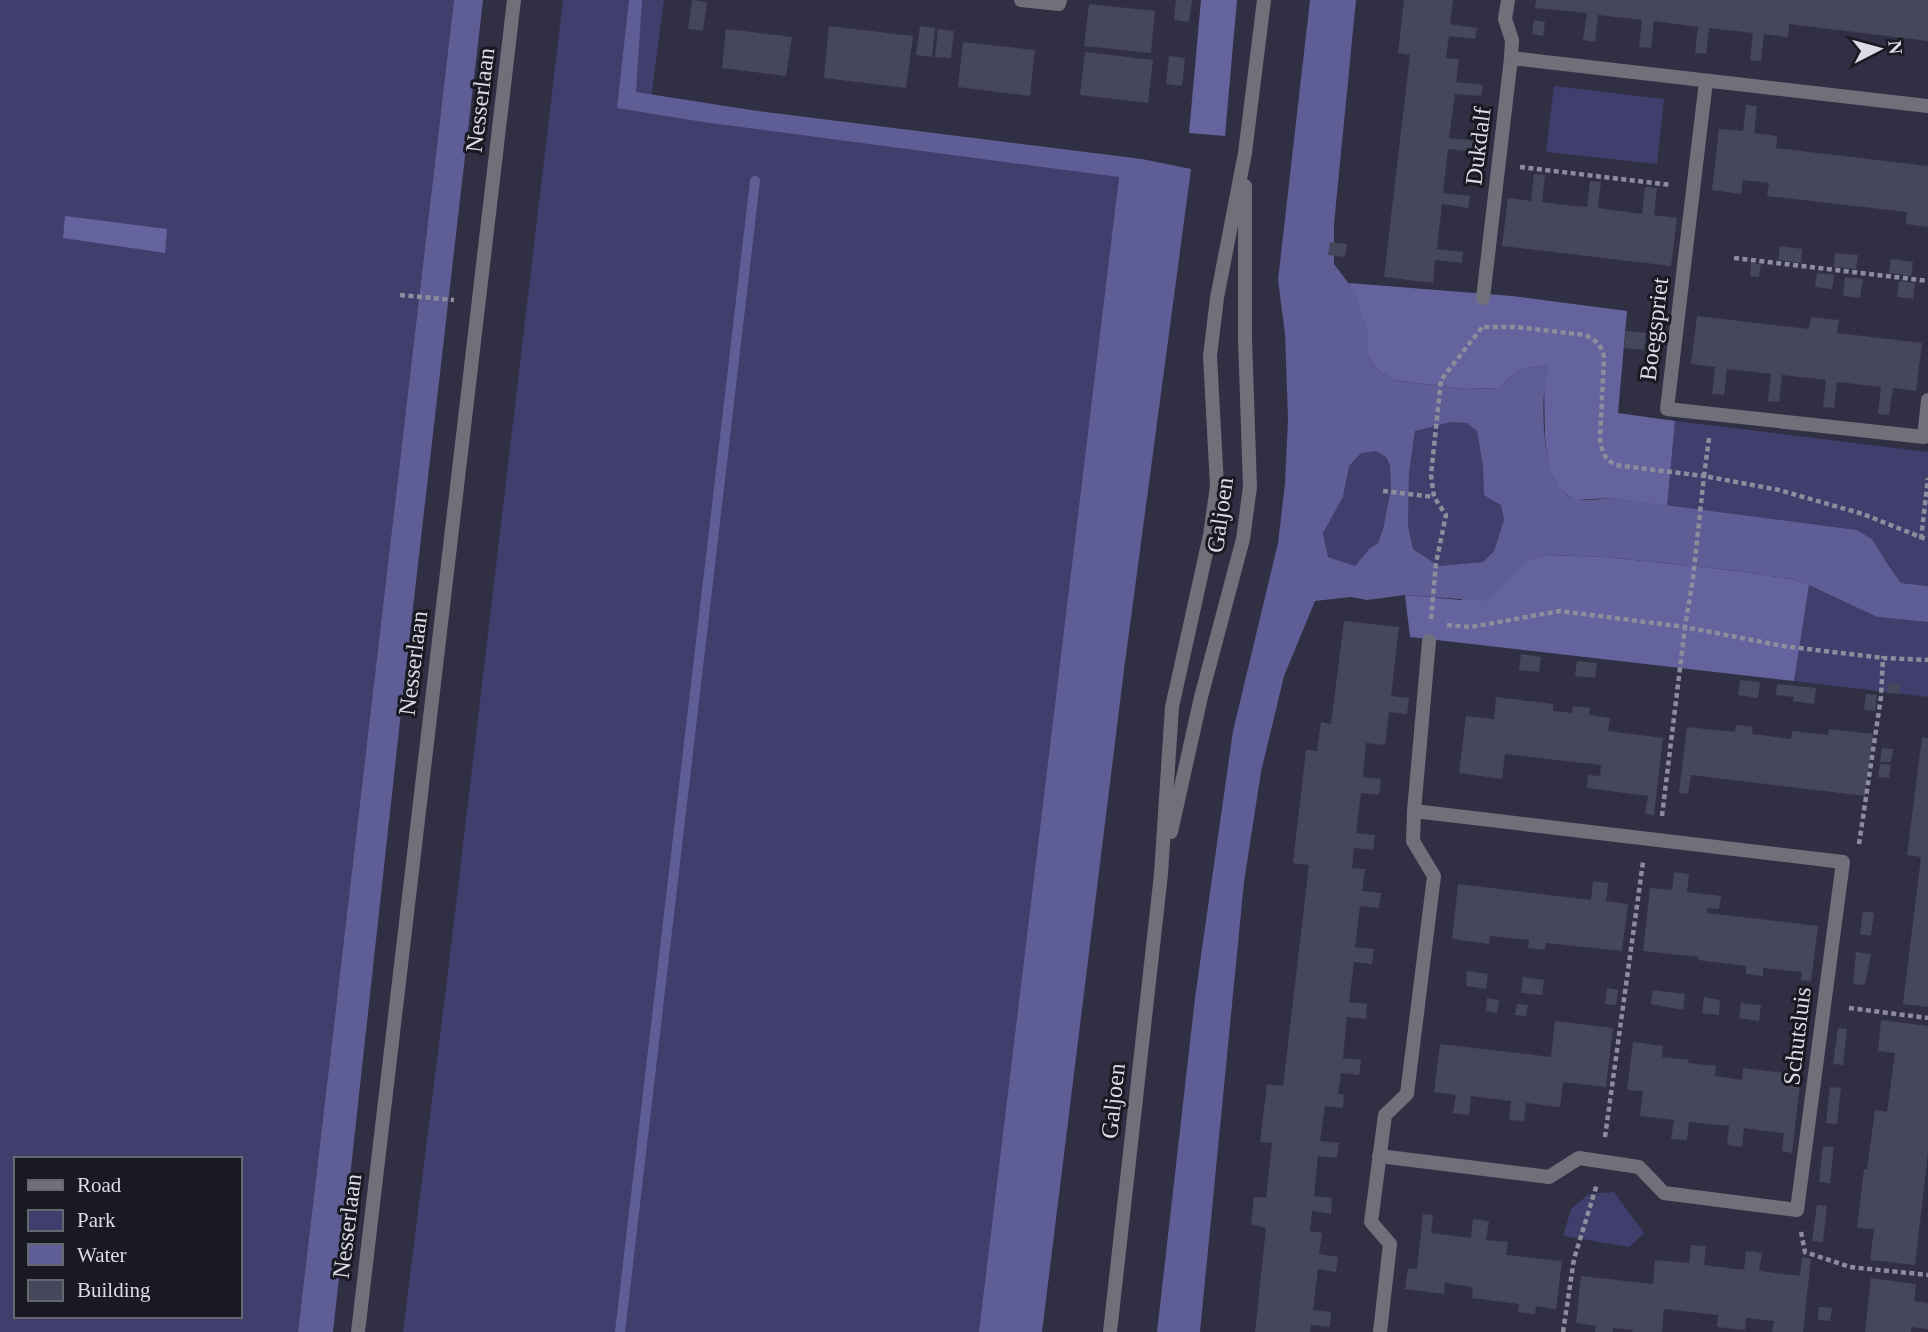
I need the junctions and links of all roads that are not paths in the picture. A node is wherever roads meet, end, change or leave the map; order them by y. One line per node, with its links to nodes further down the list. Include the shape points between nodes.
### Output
1 (514, 0): 16 (street, Nesserlaan)
2 (1021, 0): 3 (street, via 1059,5)
3 (1060, 0)
4 (1264, 0): 9 (street, Galjoen)
5 (1508, 0): 6 (street, Dukdalf, via 1505,19 1512,40)
6 (1511, 58): 7 (street); 10 (street, Dukdalf)
7 (1706, 81): 8 (street); 11 (street, Boegspriet, via 1667,409 1924,437)
8 (1928, 106)
9 (1245, 153): 14 (street, Galjoen, via 1210,356 1217,486 1172,707); 14 (street, Galjoen, via 1250,486 1243,539)
10 (1483, 298)
11 (1928, 400)
12 (1429, 641): 13 (street)
13 (1414, 811): 15 (street, via 1413,841 1434,876 1407,1094 1385,1115); 15 (street, Schutsluis, via 1843,862 1797,1210 1664,1193 1639,1167 1602,1161 1578,1158 1549,1177)
14 (1161, 874): 17 (street, Galjoen)
15 (1379, 1156): 18 (street, via 1371,1222 1390,1244)
16 (358, 1332)
17 (1111, 1332)
18 (1380, 1332)

